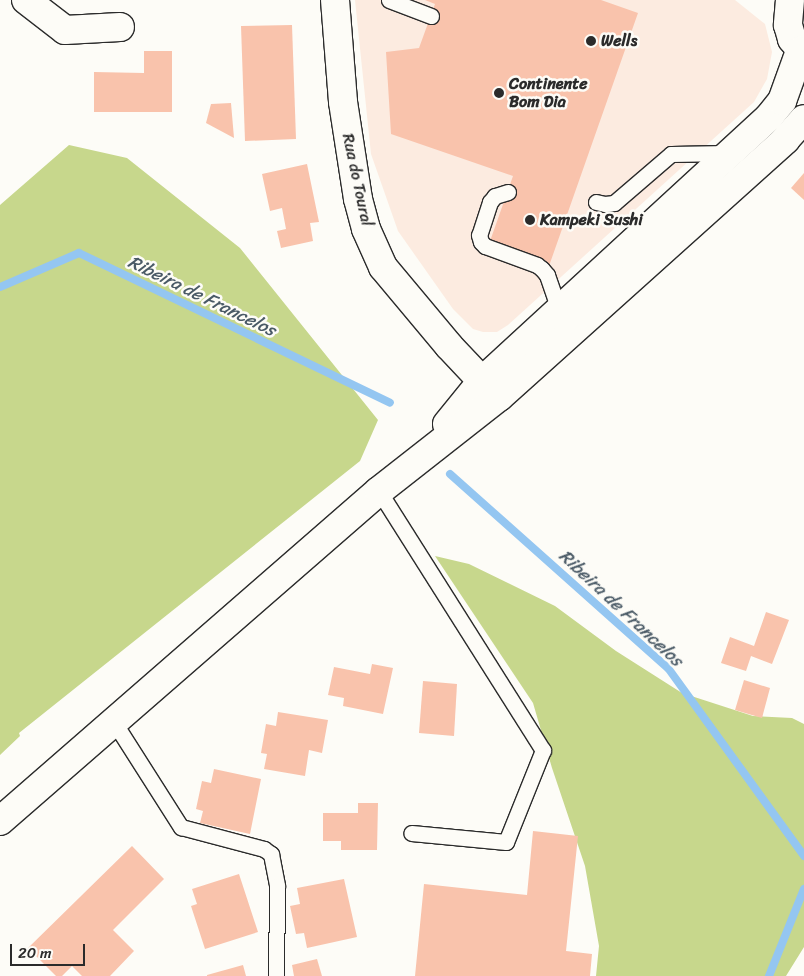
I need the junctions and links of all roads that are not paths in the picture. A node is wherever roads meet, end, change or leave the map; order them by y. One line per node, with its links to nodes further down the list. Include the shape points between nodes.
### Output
1 (26, 0): 8 (main road, via 65,30)
2 (329, 0): 3 (main road)
3 (335, 0): 4 (lane); 15 (main road, Rua do Toural, via 343,102 358,200 366,229 384,267)
4 (341, 0)
5 (389, 0): 7 (lane)
6 (785, 5): 9 (main road, via 792,39)
7 (430, 16)
8 (120, 28)
9 (802, 52): 11 (main road, via 782,101)
10 (804, 119): 16 (main road, via 771,154 499,397)
11 (729, 153): 13 (lane, via 671,154 614,203); 14 (main road)
12 (508, 192): 14 (lane, via 495,196 490,202 479,235 480,242 542,269)
13 (596, 202)
14 (559, 310): 15 (main road)
15 (482, 381): 16 (main road)
16 (420, 458): 17 (main road)
17 (379, 491): 18 (main road); 20 (lane, via 543,750 506,842)
18 (114, 722): 19 (main road); 21 (lane, via 180,827 264,849 271,854 277,886)
19 (0, 821)
20 (411, 833)
21 (276, 976)

